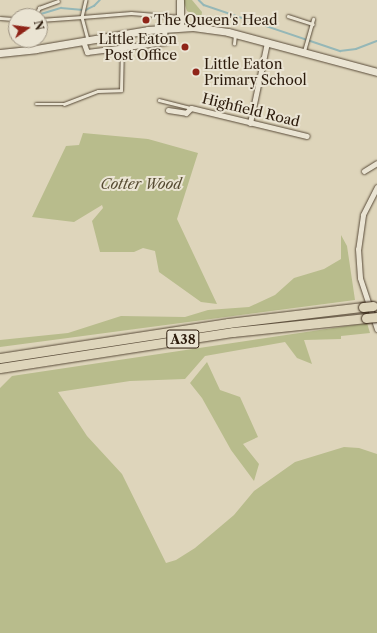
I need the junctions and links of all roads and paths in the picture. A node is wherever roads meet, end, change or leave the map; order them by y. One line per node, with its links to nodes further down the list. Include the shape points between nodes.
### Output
1 (86, 0): 6 (lane)
2 (180, 0): 7 (main road)
3 (58, 1): 4 (lane)
4 (39, 8)
5 (288, 16): 10 (lane)
6 (82, 17): 7 (lane, via 131,13); 8 (lane); 14 (lane)
7 (180, 17): 11 (main road)
8 (48, 19)
9 (313, 19): 10 (lane)
10 (313, 24): 19 (lane)
11 (180, 27): 12 (main road); 13 (main road)
12 (164, 28): 14 (main road); 17 (street, via 165,42)
13 (235, 34): 15 (main road); 16 (lane)
14 (85, 40): 17 (street, via 87,52); 18 (main road)
15 (267, 42): 19 (main road); 25 (street)
16 (234, 44)
17 (122, 46): 22 (lane, via 121,90 98,91 64,104)
18 (0, 52)
19 (303, 52): 20 (main road)
20 (377, 72)
21 (159, 100): 23 (lane)
22 (36, 104)
23 (191, 108): 24 (street, Highfield Road, via 186,113); 25 (street, Highfield Road)
24 (168, 110)
25 (250, 123): 26 (street, Highfield Road)
26 (307, 136)
27 (377, 163): 28 (street)
28 (364, 171)
29 (377, 187): 32 (street, via 363,215 358,249 360,278)
30 (375, 306): 33 (highway, A38, bridge, via 228,323)
31 (377, 317): 34 (highway, A38, bridge, via 245,331)
32 (377, 329)
33 (0, 358)
34 (0, 368)

